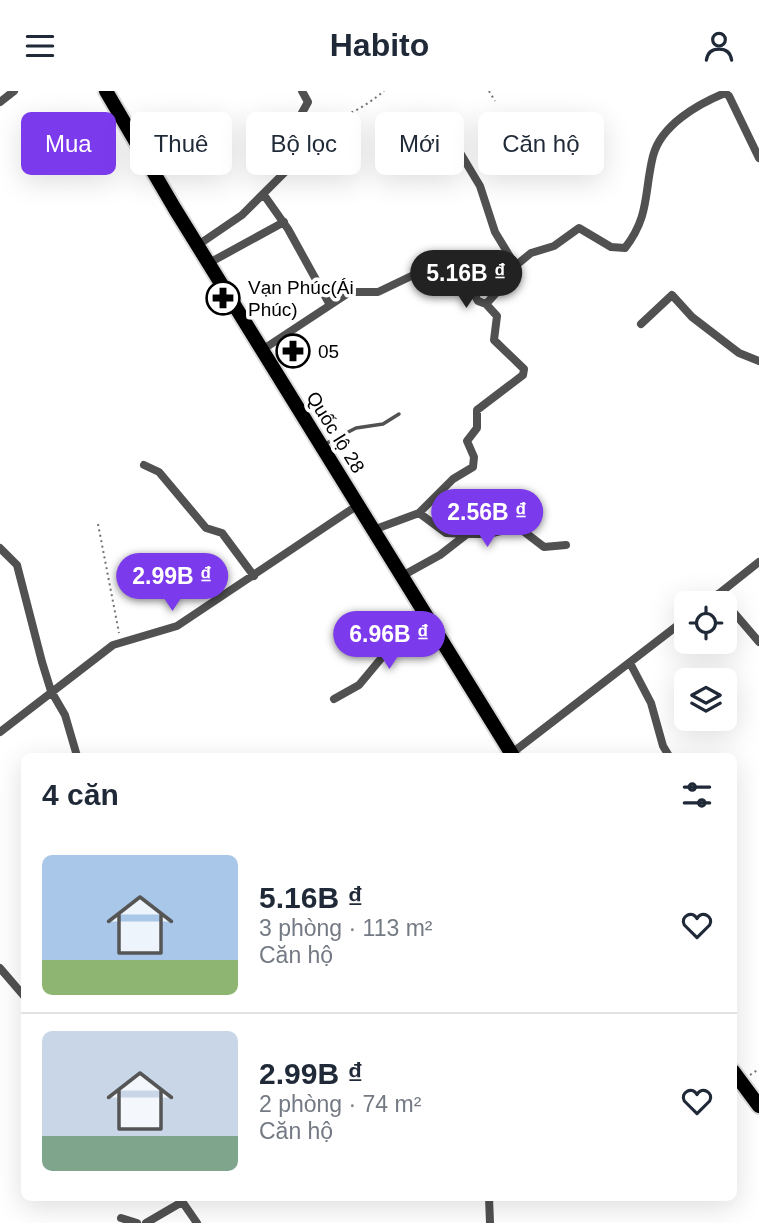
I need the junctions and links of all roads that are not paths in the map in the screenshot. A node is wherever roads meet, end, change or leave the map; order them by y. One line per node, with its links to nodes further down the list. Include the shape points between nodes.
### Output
1 (14, 91): 4 (street)
2 (106, 91): 9 (highway, Quốc lộ 28)
3 (302, 91): 7 (street, via 308,102 292,131 291,165)
4 (0, 101)
5 (759, 158): 11 (street, via 729,96 714,97 687,111 654,153 648,203 625,248 611,247 579,228)
6 (464, 159): 11 (street)
7 (264, 195): 8 (street); 9 (street, via 236,221)
8 (284, 222): 10 (street); 13 (street)
9 (198, 245): 10 (highway, Quốc lộ 28)
10 (209, 263): 15 (highway, Quốc lộ 28)
11 (514, 267): 12 (street)
12 (486, 304): 13 (street, via 478,301 456,262 449,258 387,288 354,291); 21 (street, via 497,316 494,339 524,369 523,375 477,410 477,428 467,441 473,467 453,479)
13 (330, 305): 15 (street)
14 (641, 324): 16 (street, via 671,295 739,353)
15 (262, 350): 18 (highway, Quốc lộ 28)
16 (759, 361)
17 (399, 414): 18 (lane)
18 (321, 446): 20 (highway, Quốc lộ 28)
19 (144, 465): 27 (street, via 159,472 206,528 222,533)
20 (358, 505): 22 (highway, Quốc lộ 28); 27 (street)
21 (419, 513): 22 (street); 23 (street, via 446,533)
22 (373, 530): 28 (highway, Quốc lộ 28)
23 (467, 534): 24 (street, via 518,527 544,547); 28 (street)
24 (566, 545)
25 (0, 548): 35 (street, via 16,565)
26 (759, 562): 29 (street)
27 (254, 576): 35 (street, via 177,627 120,643)
28 (402, 576): 30 (highway, Quốc lộ 28)
29 (722, 591)
30 (425, 614): 36 (street, via 359,685); 39 (highway, Quốc lộ 28)
31 (737, 616): 33 (street)
32 (674, 628): 34 (street)
33 (759, 642)
34 (630, 663): 40 (street); 41 (street, via 651,703)
35 (51, 691): 37 (street); 38 (street, via 65,715)
36 (334, 699)
37 (0, 732)
38 (76, 753)
39 (512, 753)
40 (516, 753)
41 (667, 753)
42 (0, 968): 43 (street)
43 (21, 992)
44 (737, 1076): 45 (highway)
45 (759, 1106)
46 (178, 1201): 51 (street)
47 (182, 1201): 52 (street)
48 (489, 1201): 53 (street)
49 (121, 1218): 50 (street)
50 (137, 1223)
51 (146, 1223)
52 (197, 1223)
53 (490, 1223)

